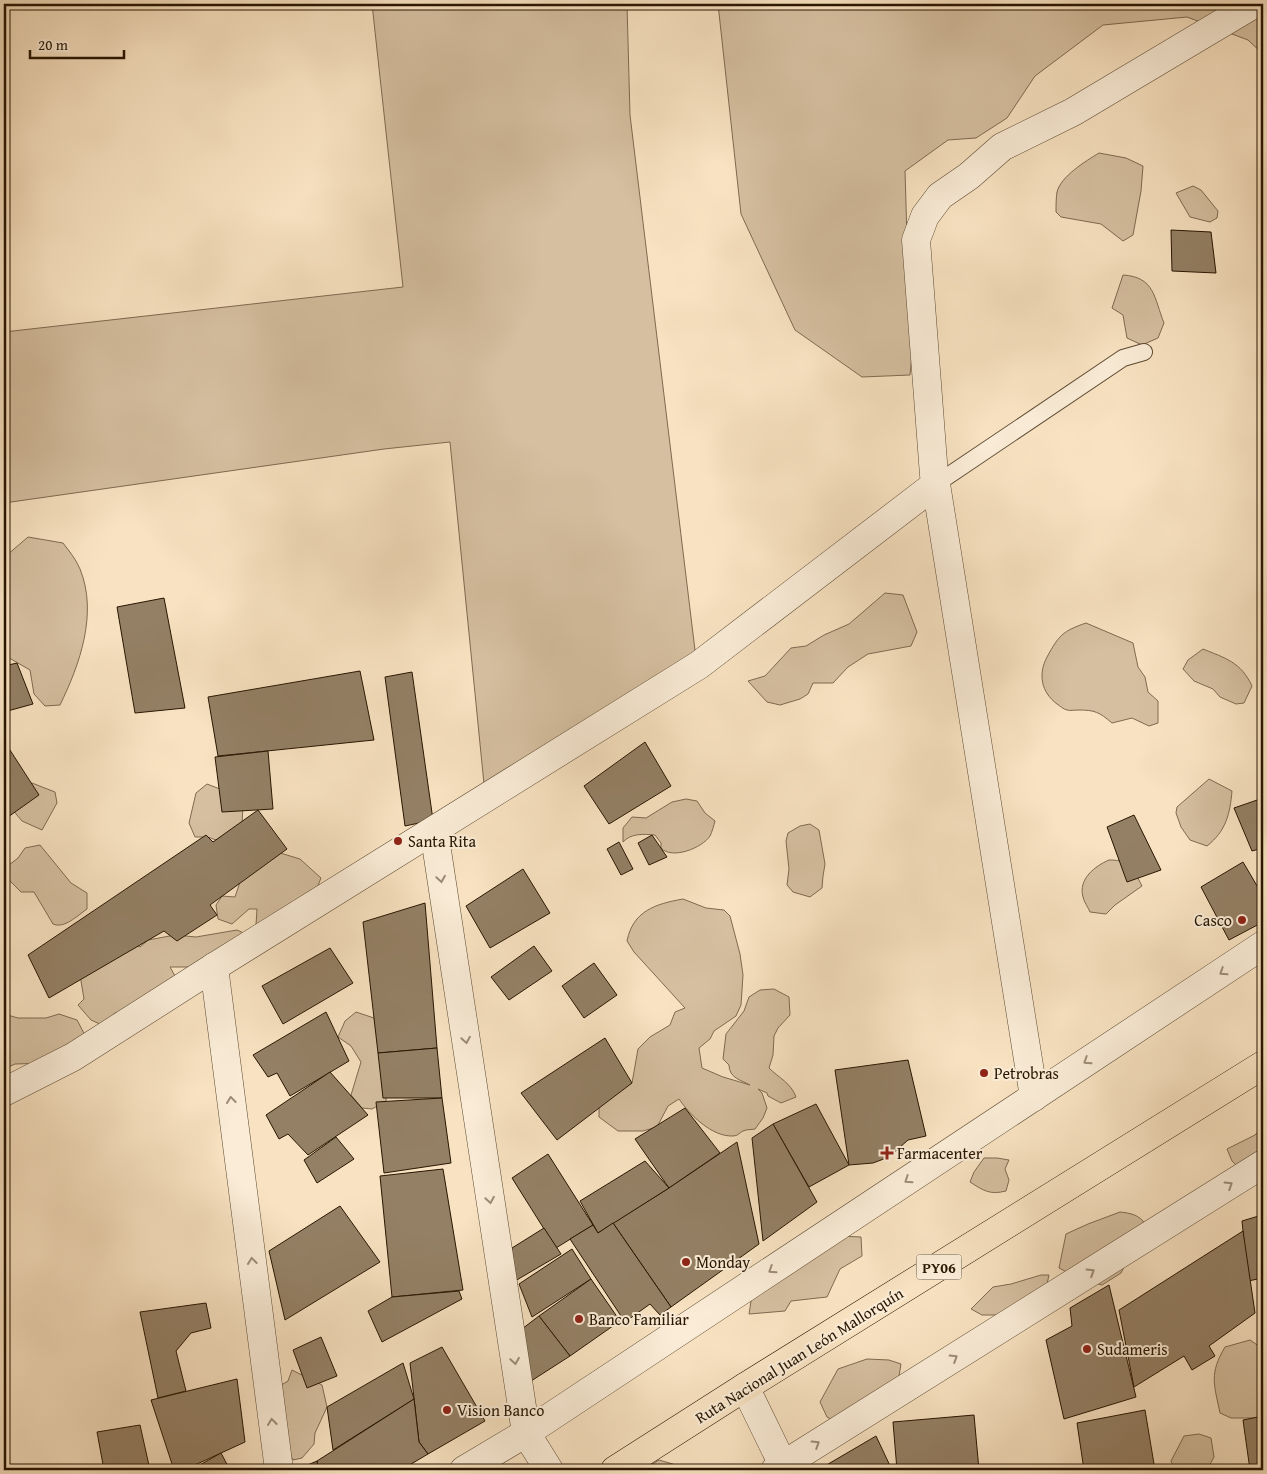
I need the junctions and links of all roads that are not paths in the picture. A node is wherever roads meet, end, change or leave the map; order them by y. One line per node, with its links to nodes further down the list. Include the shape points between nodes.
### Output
1 (1254, 4): 3 (street, via 1073,112 1002,147 940,196 925,216 916,240)
2 (1144, 352): 3 (lane, via 1123,358)
3 (936, 484): 4 (street, via 699,665); 9 (street)
4 (434, 831): 6 (street); 12 (street, one-way to 12)
5 (1263, 945): 9 (street, one-way to 9)
6 (214, 967): 8 (street, via 73,1057); 14 (street, one-way to 6)
7 (1263, 1065): 11 (highway, Ruta Nacional Juan León Mallorquín / PY06)
8 (4, 1092)
9 (1034, 1097): 12 (street, one-way to 12)
10 (1263, 1164): 13 (street, one-way to 10)
11 (746, 1387): 13 (street); 17 (highway, Ruta Nacional Juan León Mallorquín / PY06)
12 (526, 1432): 15 (street); 16 (street)
13 (781, 1468)
14 (278, 1470)
15 (464, 1470)
16 (549, 1470)
17 (616, 1470)

